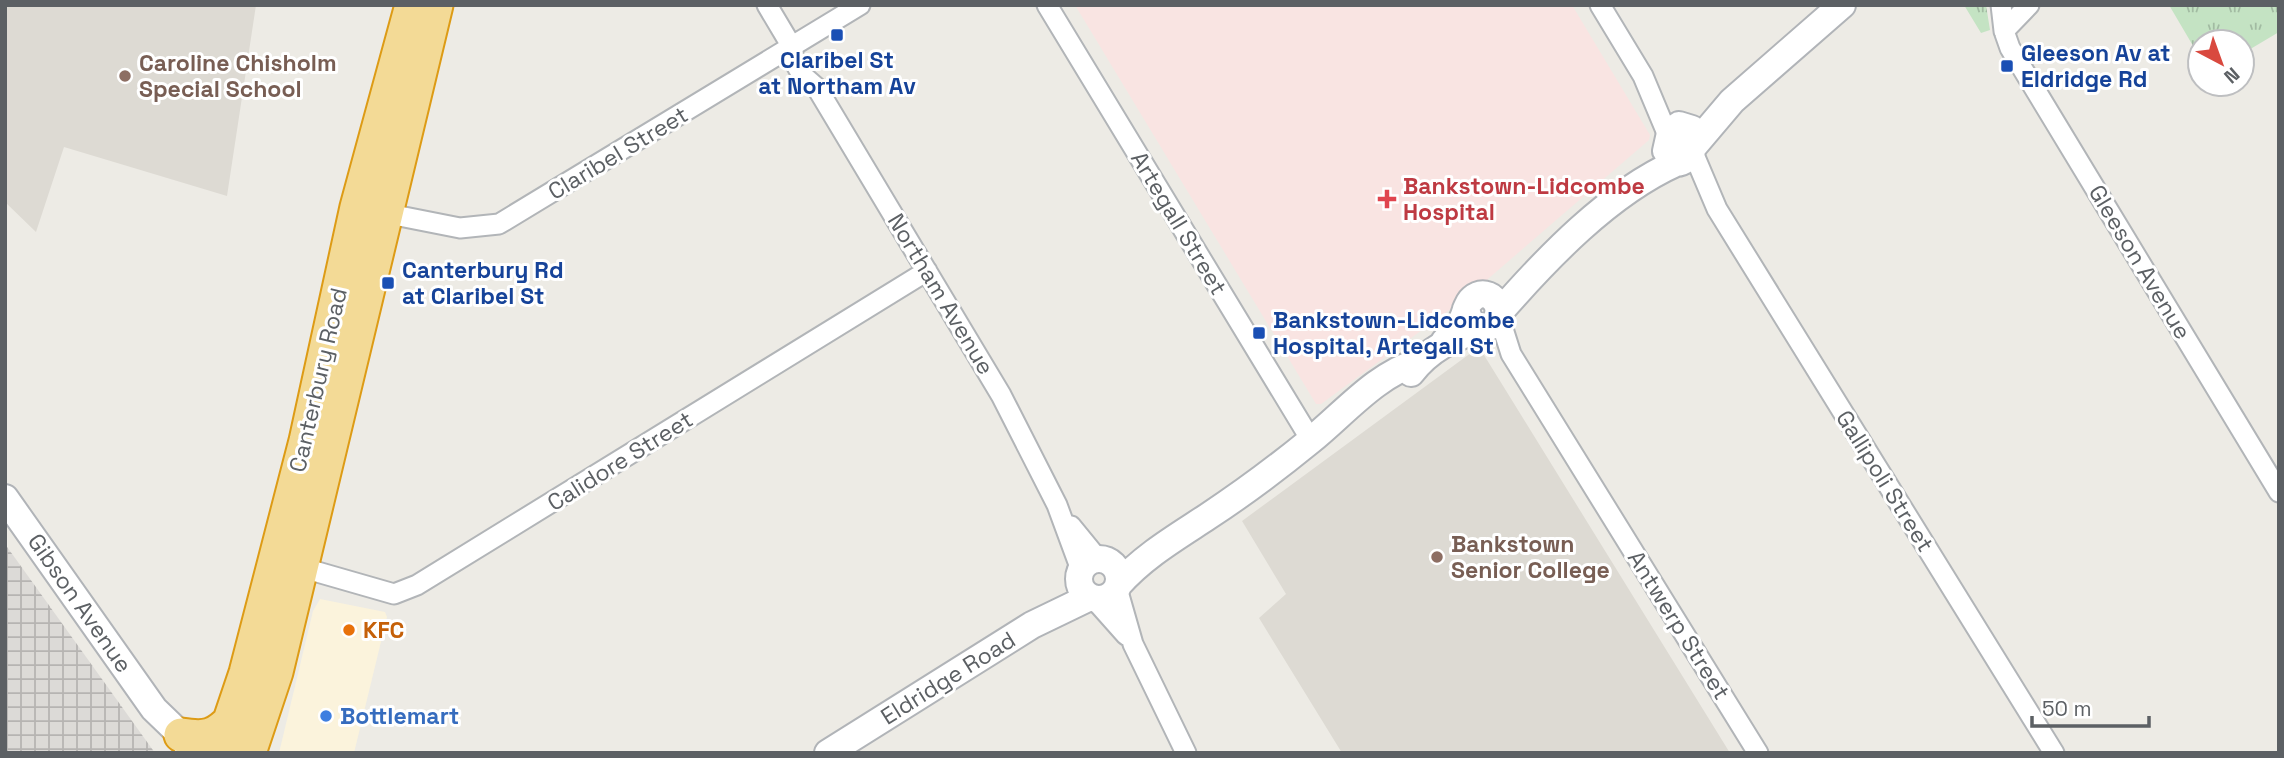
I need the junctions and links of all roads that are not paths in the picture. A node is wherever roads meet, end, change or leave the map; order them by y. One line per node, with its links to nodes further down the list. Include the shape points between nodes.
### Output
1 (412, 5): 13 (highway, Canterbury Road)
2 (436, 5): 13 (highway, Canterbury Road)
3 (767, 5): 11 (street, Northam Avenue)
4 (860, 5): 11 (street, Claribel Street)
5 (1047, 5): 16 (street, Artegall Street)
6 (1600, 5): 12 (street, Gallipoli Street)
7 (1842, 5): 12 (street, Eldridge Road)
8 (2001, 5): 10 (street, Gleeson Avenue)
9 (2029, 5): 10 (street)
10 (2004, 31): 17 (street, Gleeson Avenue, via 2010,48)
11 (792, 47): 13 (street, Claribel Street, via 499,224 460,228); 14 (street, Northam Avenue, via 802,75 817,88)
12 (1681, 144): 15 (street, Eldridge Road); 28 (street, Gallipoli Street)
13 (372, 210): 19 (highway, Canterbury Road); 21 (highway, Canterbury Road)
14 (927, 271): 19 (street, Calidore Street, via 417,585 394,594); 20 (street, Northam Avenue, via 1000,395)
15 (1486, 315): 16 (street, Eldridge Road, via 1420,361 1397,368); 27 (street, Antwerp Street)
16 (1311, 440): 20 (street, Eldridge Road, via 1211,514)
17 (2279, 492)
18 (5, 498): 22 (street, Gibson Avenue)
19 (300, 568): 24 (highway, Canterbury Road, via 276,671)
20 (1098, 580): 25 (street, Eldridge Road); 26 (street, Northam Avenue)
21 (233, 718): 22 (highway, via 212,736); 23 (highway, Canterbury Road)
22 (182, 747)
23 (219, 753)
24 (249, 753)
25 (828, 753)
26 (1186, 753)
27 (1758, 753)
28 (2054, 753)

